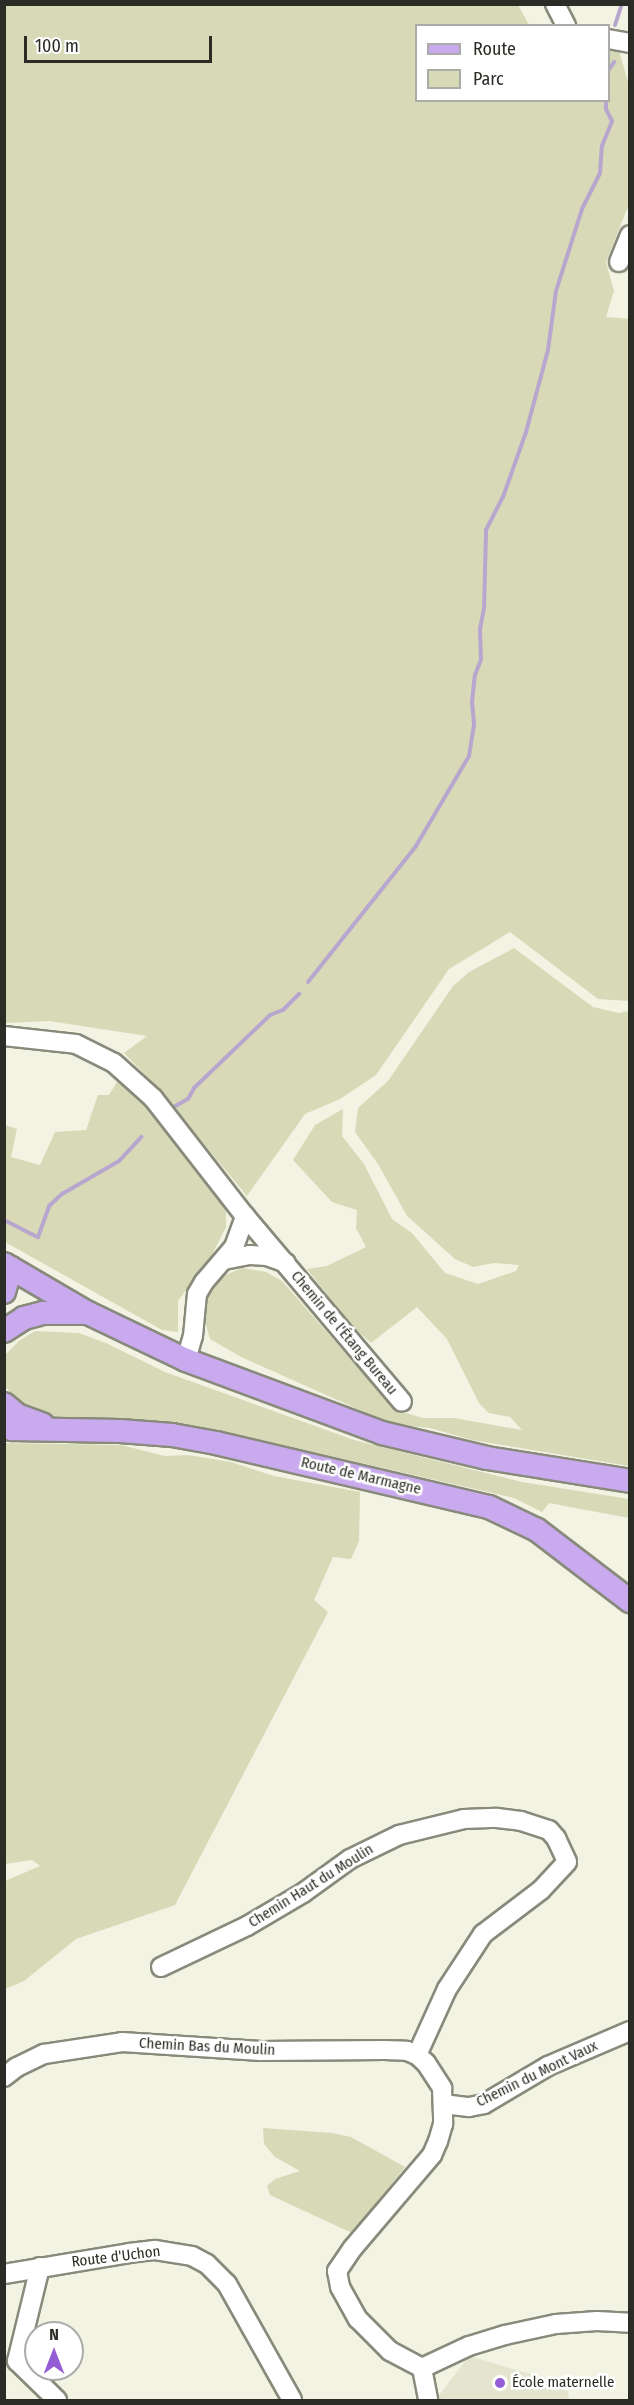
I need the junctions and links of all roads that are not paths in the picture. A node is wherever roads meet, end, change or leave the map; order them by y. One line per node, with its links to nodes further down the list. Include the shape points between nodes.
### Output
1 (555, 4): 2 (street)
2 (565, 24)
3 (610, 39): 4 (street)
4 (630, 43)
5 (630, 235): 6 (street)
6 (619, 262)
7 (4, 1036): 8 (street, Chemin de l'Étang Bureau, via 76,1044 114,1063 153,1098)
8 (245, 1216): 9 (street, via 234,1247); 10 (street, Chemin de l'Étang Bureau)
9 (224, 1260): 10 (street, Chemin de l'Étang Bureau, via 250,1255); 15 (street, via 197,1294)
10 (286, 1263): 16 (street, Chemin de l'Étang Bureau)
11 (6, 1268): 12 (main road); 13 (main road)
12 (4, 1292)
13 (88, 1313): 14 (main road, via 43,1313 24,1318); 15 (main road)
14 (4, 1331)
15 (186, 1360): 20 (main road, via 382,1433 487,1458)
16 (402, 1402)
17 (4, 1404): 19 (main road, Route de Marmagne, via 17,1415)
18 (4, 1426): 19 (main road, Route de Marmagne)
19 (63, 1431): 21 (main road, Route de Marmagne, via 120,1431 216,1443 489,1507 537,1530)
20 (630, 1481)
21 (630, 1601)
22 (161, 1967): 24 (street, Chemin Haut du Moulin, via 247,1926 303,1893 350,1858 399,1835 454,1821 498,1818 549,1830 567,1862 541,1890 483,1934 447,1989)
23 (630, 2031): 26 (street, Chemin du Mont Vaux, via 548,2066 484,2104)
24 (417, 2055): 25 (street, Chemin Bas du Moulin, via 395,2051 261,2051 122,2042 44,2054); 26 (street, via 442,2088)
25 (4, 2077)
26 (444, 2104): 31 (street, via 443,2124 432,2155 352,2248 338,2271 340,2287 358,2319 390,2351)
27 (40, 2268): 28 (street, Route d'Uchon); 30 (street); 33 (street, Route d'Uchon, via 155,2250 192,2256 207,2264 227,2284)
28 (4, 2274)
29 (630, 2323): 31 (street, via 597,2321 526,2330 469,2346)
30 (11, 2362): 32 (street)
31 (422, 2368): 34 (street)
32 (57, 2400)
33 (292, 2400)
34 (428, 2400)

